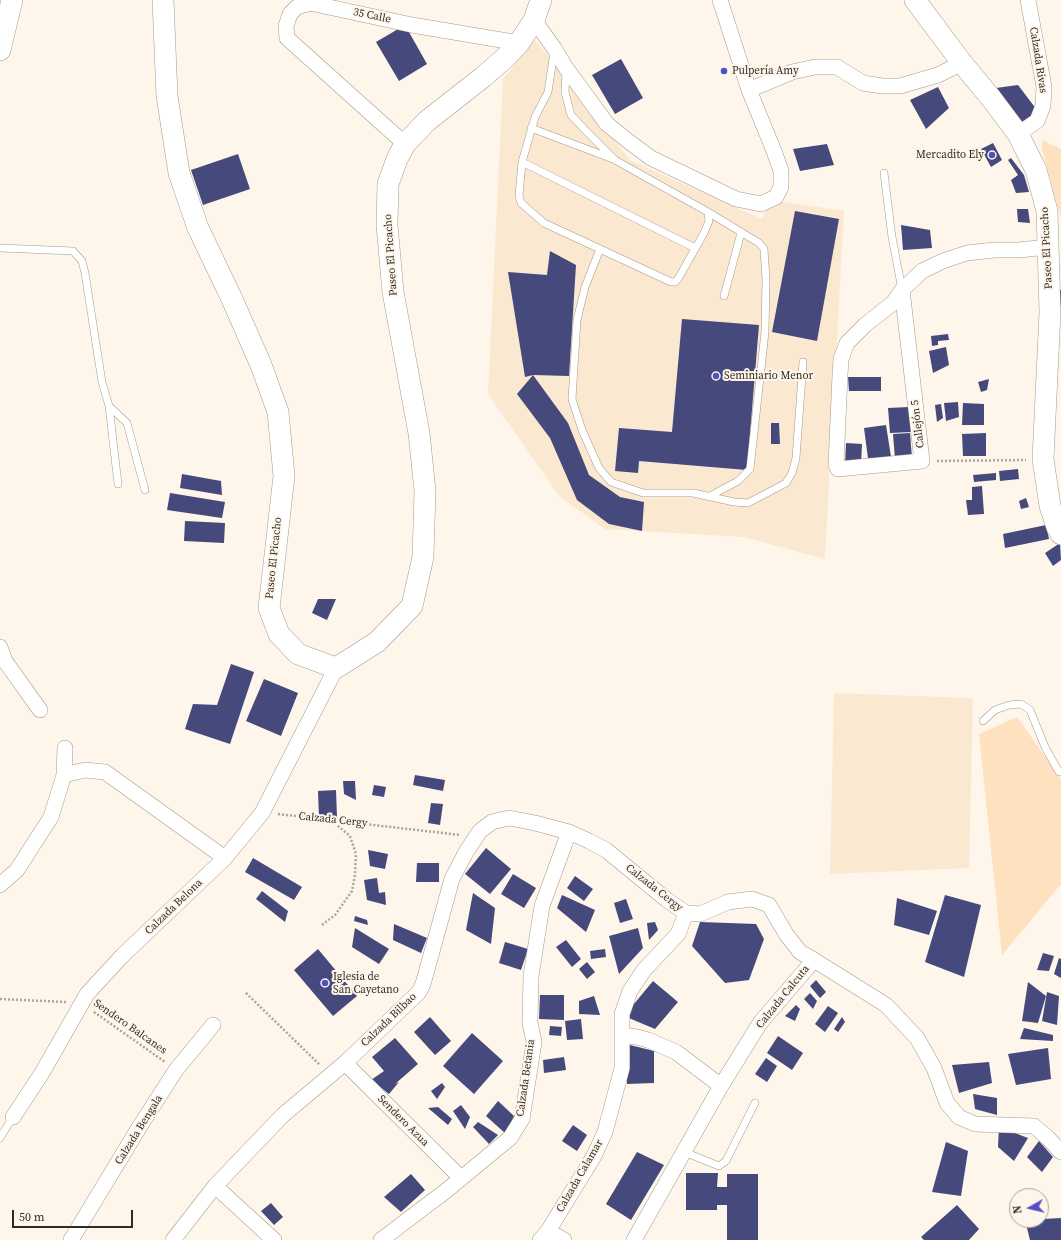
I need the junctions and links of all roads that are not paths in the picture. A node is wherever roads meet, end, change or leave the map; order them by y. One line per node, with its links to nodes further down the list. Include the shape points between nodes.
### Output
1 (12, 0): 10 (street)
2 (164, 0): 35 (street, Paseo El Picacho, via 167,96 179,173 198,228 261,364 278,412 284,476 269,608 279,634 298,654)
3 (540, 0): 7 (street, Paseo El Picacho)
4 (720, 0): 13 (street)
5 (915, 0): 11 (street, Paseo El Picacho)
6 (1028, 0): 15 (street, Calzada Rivas, via 1044,87 1043,106 1037,121)
7 (534, 20): 8 (street, Paseo El Picacho); 9 (street)
8 (519, 43): 16 (street, Paseo El Picacho, via 483,77 427,121); 16 (street, 35 Calle, via 310,3 297,7 290,14 286,26 287,38)
9 (554, 48): 12 (street); 14 (lane, via 548,92)
10 (0, 50)
11 (962, 63): 13 (street, via 938,75 900,86 863,83 837,67 792,72); 15 (street, Paseo El Picacho)
12 (566, 68): 13 (street, via 607,124 651,158 736,199 761,204 776,198 781,187 781,171); 17 (lane, via 566,92 571,115)
13 (749, 90)
14 (531, 128): 17 (lane); 18 (lane)
15 (1018, 134): 22 (street, Paseo El Picacho, via 1036,170 1047,211)
16 (405, 144): 35 (street, Paseo El Picacho, via 388,184 387,225 393,292 419,433 425,491 423,557 412,606 377,642)
17 (615, 160): 20 (lane)
18 (522, 162): 24 (lane); 25 (lane, via 519,196 524,207 544,223)
19 (884, 173): 26 (lane)
20 (708, 212): 21 (lane); 24 (lane, via 709,221)
21 (741, 233): 27 (lane); 32 (lane, via 759,243 764,249 766,279 765,332 750,469 738,481)
22 (1048, 247): 26 (street, via 994,250 943,261 922,271); 33 (street, Paseo El Picacho, via 1054,312 1043,459 1050,506)
23 (0, 248): 29 (lane, via 73,251 82,261 102,382)
24 (695, 248): 25 (lane, via 675,282)
25 (600, 249): 32 (lane, via 585,287 577,320 572,399 582,430 599,468 611,482 643,493 693,493)
26 (902, 290): 26 (street, Callejón 5, via 922,461 839,469 836,465 841,359 847,344 865,325 893,303)
27 (724, 296)
28 (803, 362): 32 (lane, via 796,458 786,483 748,502 734,502)
29 (109, 406): 30 (lane); 31 (lane, via 127,423)
30 (118, 484)
31 (145, 490)
32 (710, 496)
33 (1060, 529)
34 (0, 647): 36 (street, via 5,661)
35 (336, 668): 42 (street, Calzada Belona, via 262,813)
36 (40, 710)
37 (983, 721): 39 (lane, via 995,710 1021,704 1030,710 1045,747)
38 (66, 748): 40 (street)
39 (1061, 772)
40 (64, 775): 42 (street, via 85,770 105,772); 43 (street, via 51,817 16,870)
41 (569, 832): 44 (street, Calzada Cergy, via 606,850); 48 (street, Calzada Bilbao, via 509,818 492,822 480,831 452,879 419,992); 55 (street, Calzada Betania, via 542,906 531,976 530,1022 534,1042 522,1119 510,1138)
42 (225, 858): 51 (street, Calzada Belona, via 122,956 87,994 42,1073)
43 (0, 885)
44 (686, 913): 45 (street, Calzada Cergy, via 700,914 728,902 752,899 769,905 800,952); 47 (street, Calzada Calamar, via 678,934 644,970 630,991 622,1014)
45 (814, 960): 49 (street, Calzada Calcuta, via 760,1023); 54 (street, Calzada Calcuta, via 886,1005 917,1038 934,1068 947,1103 959,1117 975,1124 1034,1126)
46 (213, 1025): 58 (street, Calzada Bengala, via 176,1070)
47 (622, 1035): 49 (street, via 648,1040 676,1052); 57 (street, Calzada Calamar, via 622,1068 605,1132 594,1156)
48 (344, 1063): 55 (street, Sendero Azua); 56 (street, Calzada Bilbao, via 283,1115)
49 (721, 1086): 53 (street, Calzada Calcuta)
50 (755, 1103): 53 (lane, via 726,1161 719,1166)
51 (13, 1117): 52 (lane, Calzada Belona)
52 (0, 1138)
53 (684, 1152): 63 (street, Calzada Calcuta)
54 (1061, 1152)
55 (461, 1178): 61 (street, Calzada Betania)
56 (215, 1186): 59 (street, Calzada Bilbao); 60 (street)
57 (544, 1236): 62 (street)
58 (71, 1240)
59 (173, 1240)
60 (274, 1240)
61 (381, 1240)
62 (564, 1240)
63 (634, 1240)

